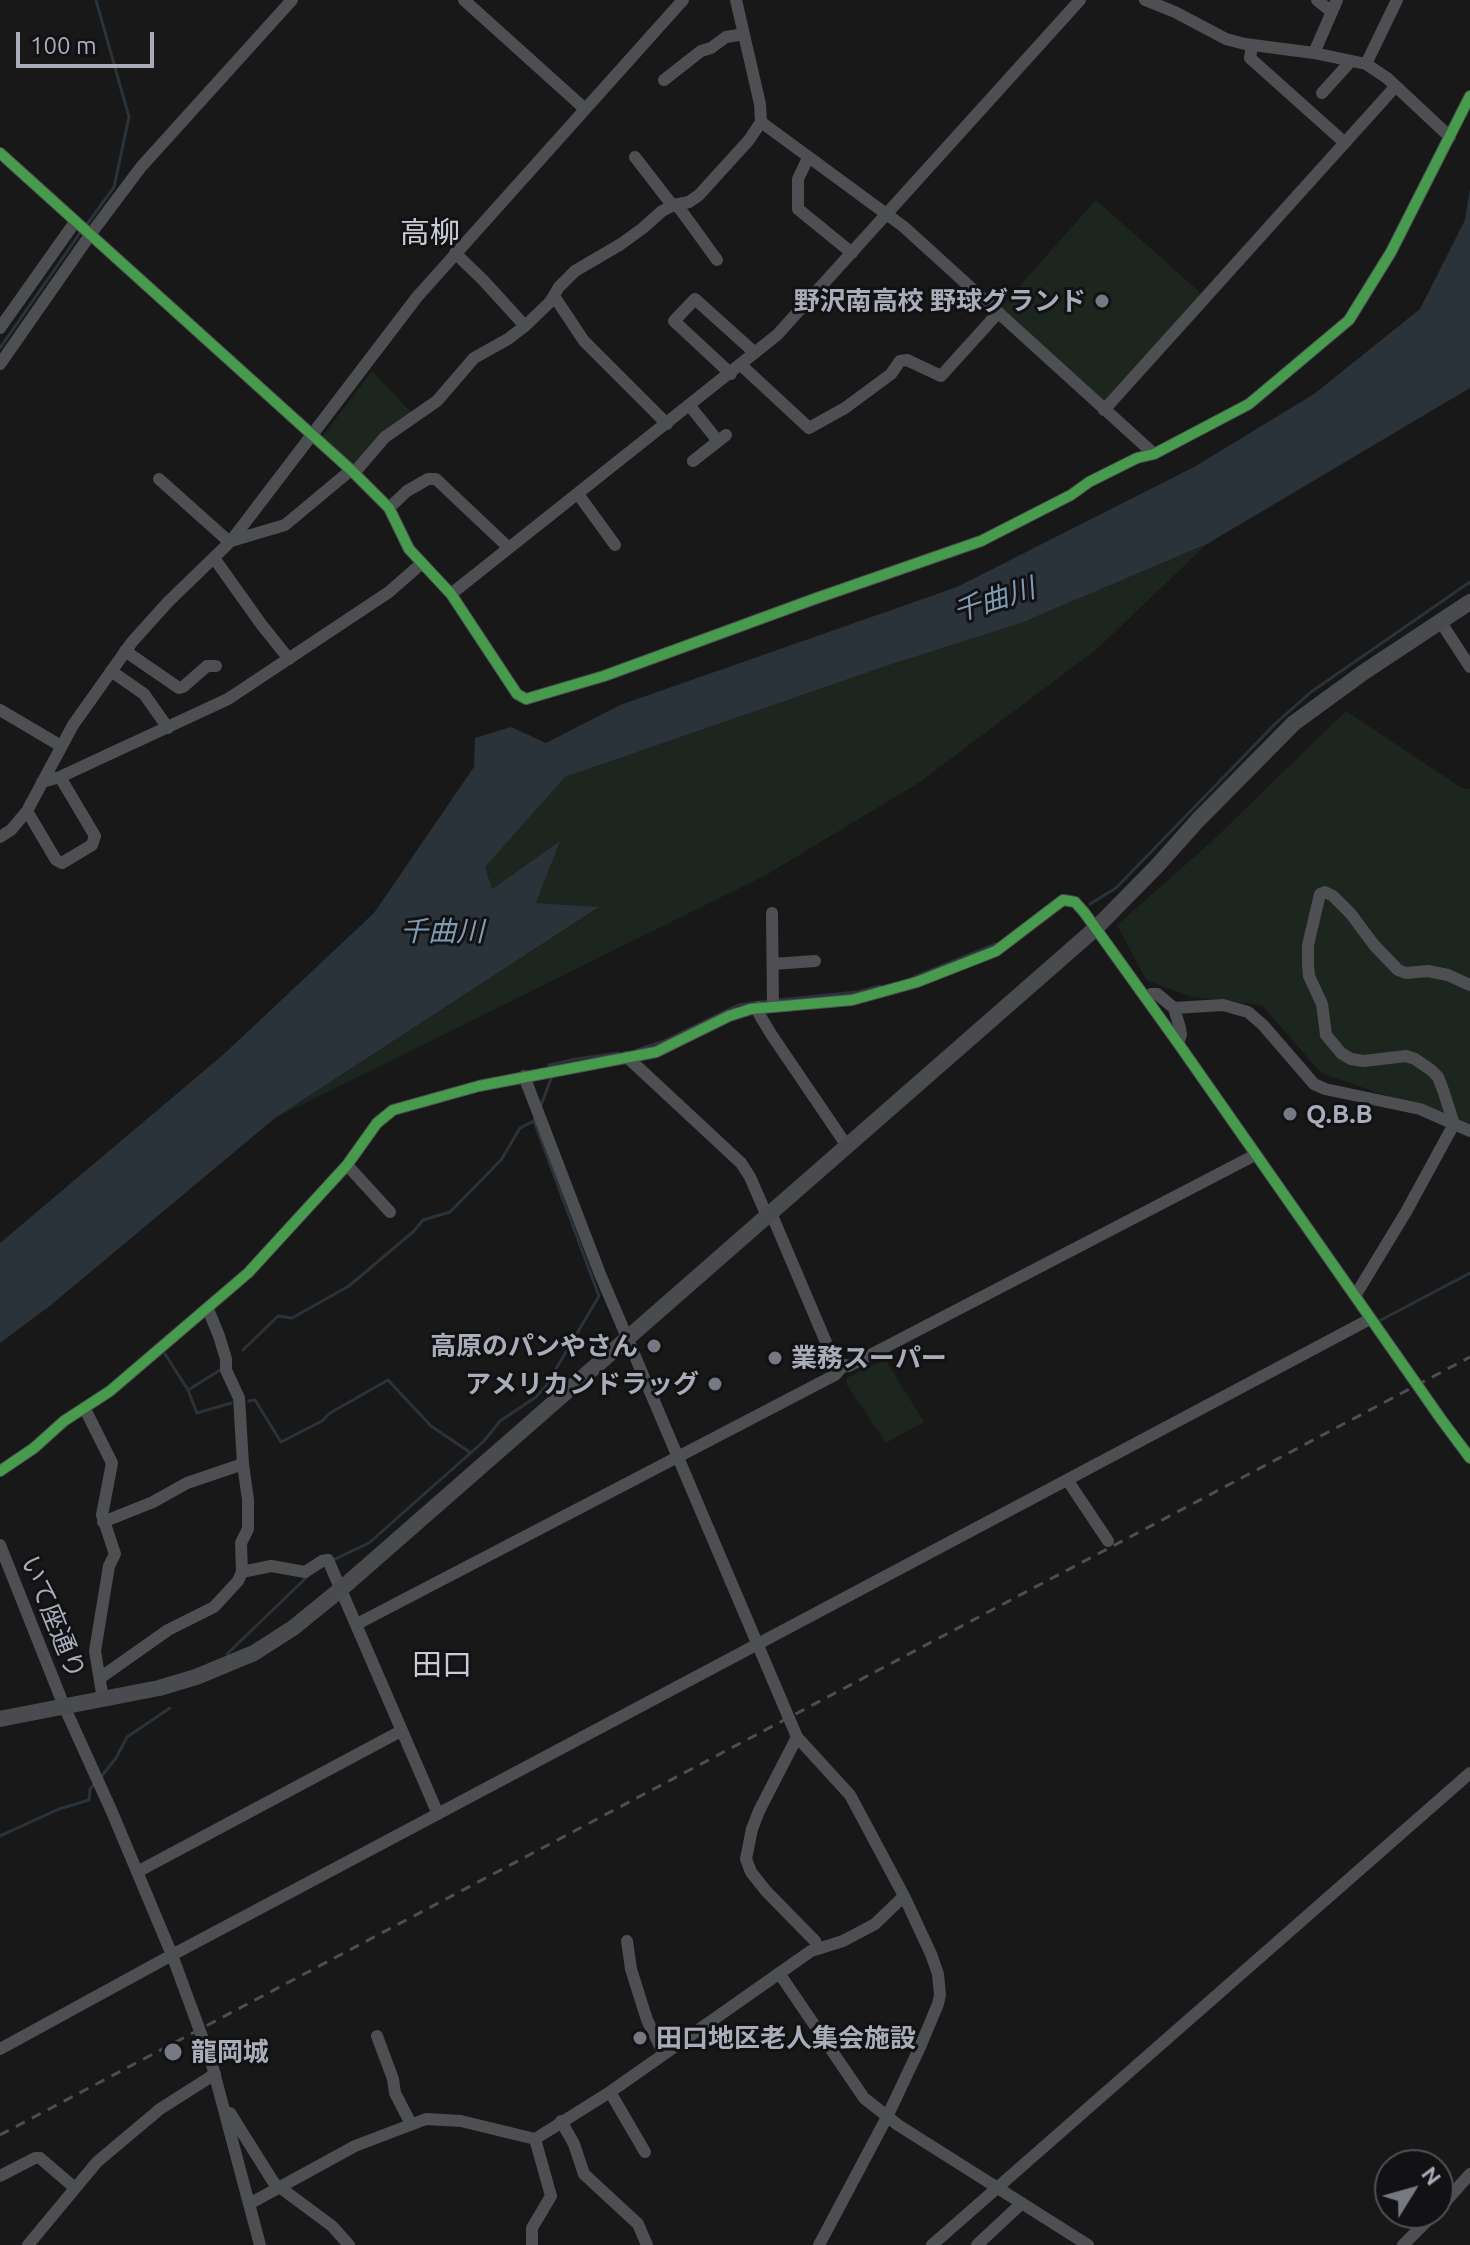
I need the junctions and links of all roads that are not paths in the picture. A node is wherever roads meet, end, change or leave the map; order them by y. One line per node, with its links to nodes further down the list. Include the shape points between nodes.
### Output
1 (292, 0): 28 (street)
2 (464, 0): 19 (street)
3 (683, 0): 19 (street)
4 (736, 0): 10 (street)
5 (1080, 0): 27 (street)
6 (1145, 0): 11 (street)
7 (1317, 0): 9 (street)
8 (1397, 0): 14 (street)
9 (1334, 6): 12 (street)
10 (744, 34): 15 (street, via 701,51); 20 (street)
11 (1252, 46): 12 (street); 22 (street, via 1250,58)
12 (1314, 53): 13 (street)
13 (1351, 61): 14 (street); 17 (street)
14 (1366, 64): 16 (street)
15 (664, 80)
16 (1395, 87): 21 (street); 22 (street)
17 (1322, 93)
18 (1470, 96): 21 (street)
19 (585, 109): 29 (street)
20 (761, 122): 25 (street); 26 (street, via 699,195)
21 (1450, 137): 43 (street, via 1349,320 1249,404)
22 (1345, 143): 40 (street)
23 (0, 153): 28 (street)
24 (635, 157): 26 (street)
25 (808, 158): 27 (street); 30 (street, via 798,179 798,209)
26 (674, 205): 31 (street); 32 (street, via 575,271)
27 (887, 214): 30 (street); 33 (street)
28 (83, 229): 35 (street); 37 (street); 42 (street)
29 (455, 253): 34 (street); 42 (street)
30 (852, 253): 36 (street)
31 (717, 260)
32 (554, 296): 34 (street); 41 (street, via 584,341)
33 (998, 313): 38 (street, via 941,376 904,360 845,408 809,428); 40 (street)
34 (525, 326): 45 (street, via 474,358 437,401 385,437)
35 (0, 328)
36 (755, 353): 38 (street); 38 (street, via 695,299 674,321)
37 (0, 364)
38 (736, 370): 39 (street)
39 (689, 405): 41 (street); 44 (street, via 722,438)
40 (1104, 410): 43 (street)
41 (667, 424): 47 (street)
42 (312, 435): 45 (street); 49 (street)
43 (1154, 454): 54 (street, via 1089,482 981,541 526,699 517,694)
44 (693, 461)
45 (353, 471): 48 (street); 49 (street, via 285,525)
46 (159, 479): 49 (street)
47 (578, 494): 50 (street); 51 (street)
48 (389, 508): 51 (street, via 407,491 436,479); 53 (street)
49 (231, 541): 52 (street)
50 (615, 545)
51 (509, 548): 54 (street)
52 (214, 558): 57 (street); 58 (street)
53 (422, 563): 54 (street); 58 (street, via 398,586)
54 (451, 594)
55 (1470, 602): 56 (main road)
56 (1440, 621): 60 (street); 70 (main road, via 1294,723)
57 (125, 651): 59 (street, via 179,688 207,666); 61 (street)
58 (289, 659): 63 (street, via 228,699)
59 (216, 666)
60 (1470, 667)
61 (111, 671): 63 (street, via 144,694); 64 (street)
62 (0, 710): 64 (street)
63 (168, 728): 65 (street)
64 (61, 746): 66 (street)
65 (60, 777): 66 (street); 67 (street, via 95,836 92,845 62,863 56,860)
66 (42, 782): 67 (street)
67 (27, 811): 68 (street)
68 (0, 837)
69 (772, 913): 72 (street)
70 (1096, 928): 74 (street); 76 (street, via 1080,906 1063,900 996,951 917,982 852,1000); 83 (main road)
71 (815, 961): 72 (street)
72 (773, 964): 76 (street)
73 (1470, 985): 81 (street, via 1448,975 1398,970 1333,896 1325,892 1318,899 1308,964 1326,1035 1351,1059 1406,1056 1431,1070)
74 (1145, 997): 77 (street, via 1157,994); 78 (street)
75 (759, 1007): 76 (street); 79 (street, via 656,1052); 83 (street, via 771,1034)
76 (773, 1007)
77 (1174, 1008): 78 (street); 81 (street, via 1223,1005 1248,1012 1314,1084 1420,1109)
78 (1178, 1043): 84 (street)
79 (627, 1057): 80 (street); 87 (street, via 741,1163)
80 (524, 1076): 85 (street, via 393,1110); 91 (street)
81 (1454, 1124): 82 (street); 88 (street)
82 (1470, 1131)
83 (847, 1146): 87 (main road)
84 (1255, 1155): 88 (street); 92 (street)
85 (347, 1165): 86 (street); 89 (street)
86 (390, 1212)
87 (769, 1214): 91 (main road); 92 (street, via 831,1354)
88 (1355, 1296): 90 (street)
89 (208, 1309): 93 (street); 96 (street, via 239,1398)
90 (1370, 1319): 95 (street); 98 (street)
91 (627, 1339): 94 (street); 103 (main road)
92 (843, 1366): 94 (street, via 835,1375)
93 (85, 1409): 97 (street); 99 (street, via 112,1463)
94 (677, 1457): 104 (street); 105 (street)
95 (1470, 1458)
96 (243, 1464): 99 (street); 102 (street, via 248,1529 241,1543)
97 (0, 1471)
98 (1069, 1483): 100 (street); 105 (street)
99 (103, 1522): 106 (street, via 115,1554 95,1651)
100 (1108, 1541)
101 (2, 1553): 108 (street, いて座通り)
102 (242, 1572): 103 (street, via 271,1566 305,1572 329,1562); 106 (street, via 214,1607 168,1630)
103 (341, 1589): 104 (street); 107 (main road, via 293,1628 235,1663 159,1688)
104 (357, 1624): 110 (street)
105 (757, 1644): 111 (street); 113 (street)
106 (100, 1678): 107 (street)
107 (103, 1699): 108 (main road)
108 (64, 1706): 109 (main road); 114 (street, いて座通り)
109 (0, 1719)
110 (401, 1731): 113 (street); 114 (street)
111 (797, 1737): 115 (street, via 850,1795); 117 (street, via 759,1811 746,1859 766,1891)
112 (1470, 1773): 135 (street)
113 (438, 1814): 118 (street)
114 (137, 1872): 118 (street, いて座通り)
115 (904, 1896): 117 (street, via 859,1934); 126 (street, via 935,1964 940,1995)
116 (627, 1941): 122 (street, via 647,2020)
117 (818, 1948): 119 (street)
118 (172, 1955): 121 (street); 123 (street, いて座通り)
119 (779, 1973): 122 (street); 126 (street, via 859,2091)
120 (377, 2036): 128 (street)
121 (0, 2049)
122 (664, 2054): 124 (street)
123 (215, 2074): 125 (street, いて座通り); 133 (street, via 148,2118)
124 (610, 2092): 127 (street); 130 (street)
125 (225, 2112): 134 (street); 138 (street, いて座通り)
126 (887, 2117): 135 (street); 146 (street)
127 (561, 2121): 129 (street); 145 (street, via 584,2174 638,2224)
128 (411, 2124): 129 (street, via 426,2119 461,2121); 134 (street, via 355,2146)
129 (535, 2139): 144 (street, via 551,2196 532,2228)
130 (645, 2152)
131 (1470, 2174): 136 (street)
132 (0, 2176): 133 (street, via 40,2158)
133 (75, 2188): 142 (street)
134 (281, 2188): 138 (street); 143 (street)
135 (997, 2188): 137 (street); 147 (street)
136 (1454, 2192)
137 (1022, 2203): 141 (street); 148 (street)
138 (249, 2204): 140 (street, いて座通り)
139 (1419, 2229): 149 (street)
140 (254, 2243)
141 (986, 2243)
142 (28, 2245)
143 (349, 2245)
144 (532, 2245)
145 (647, 2245)
146 (819, 2245)
147 (932, 2245)
148 (1088, 2245)
149 (1403, 2245)

